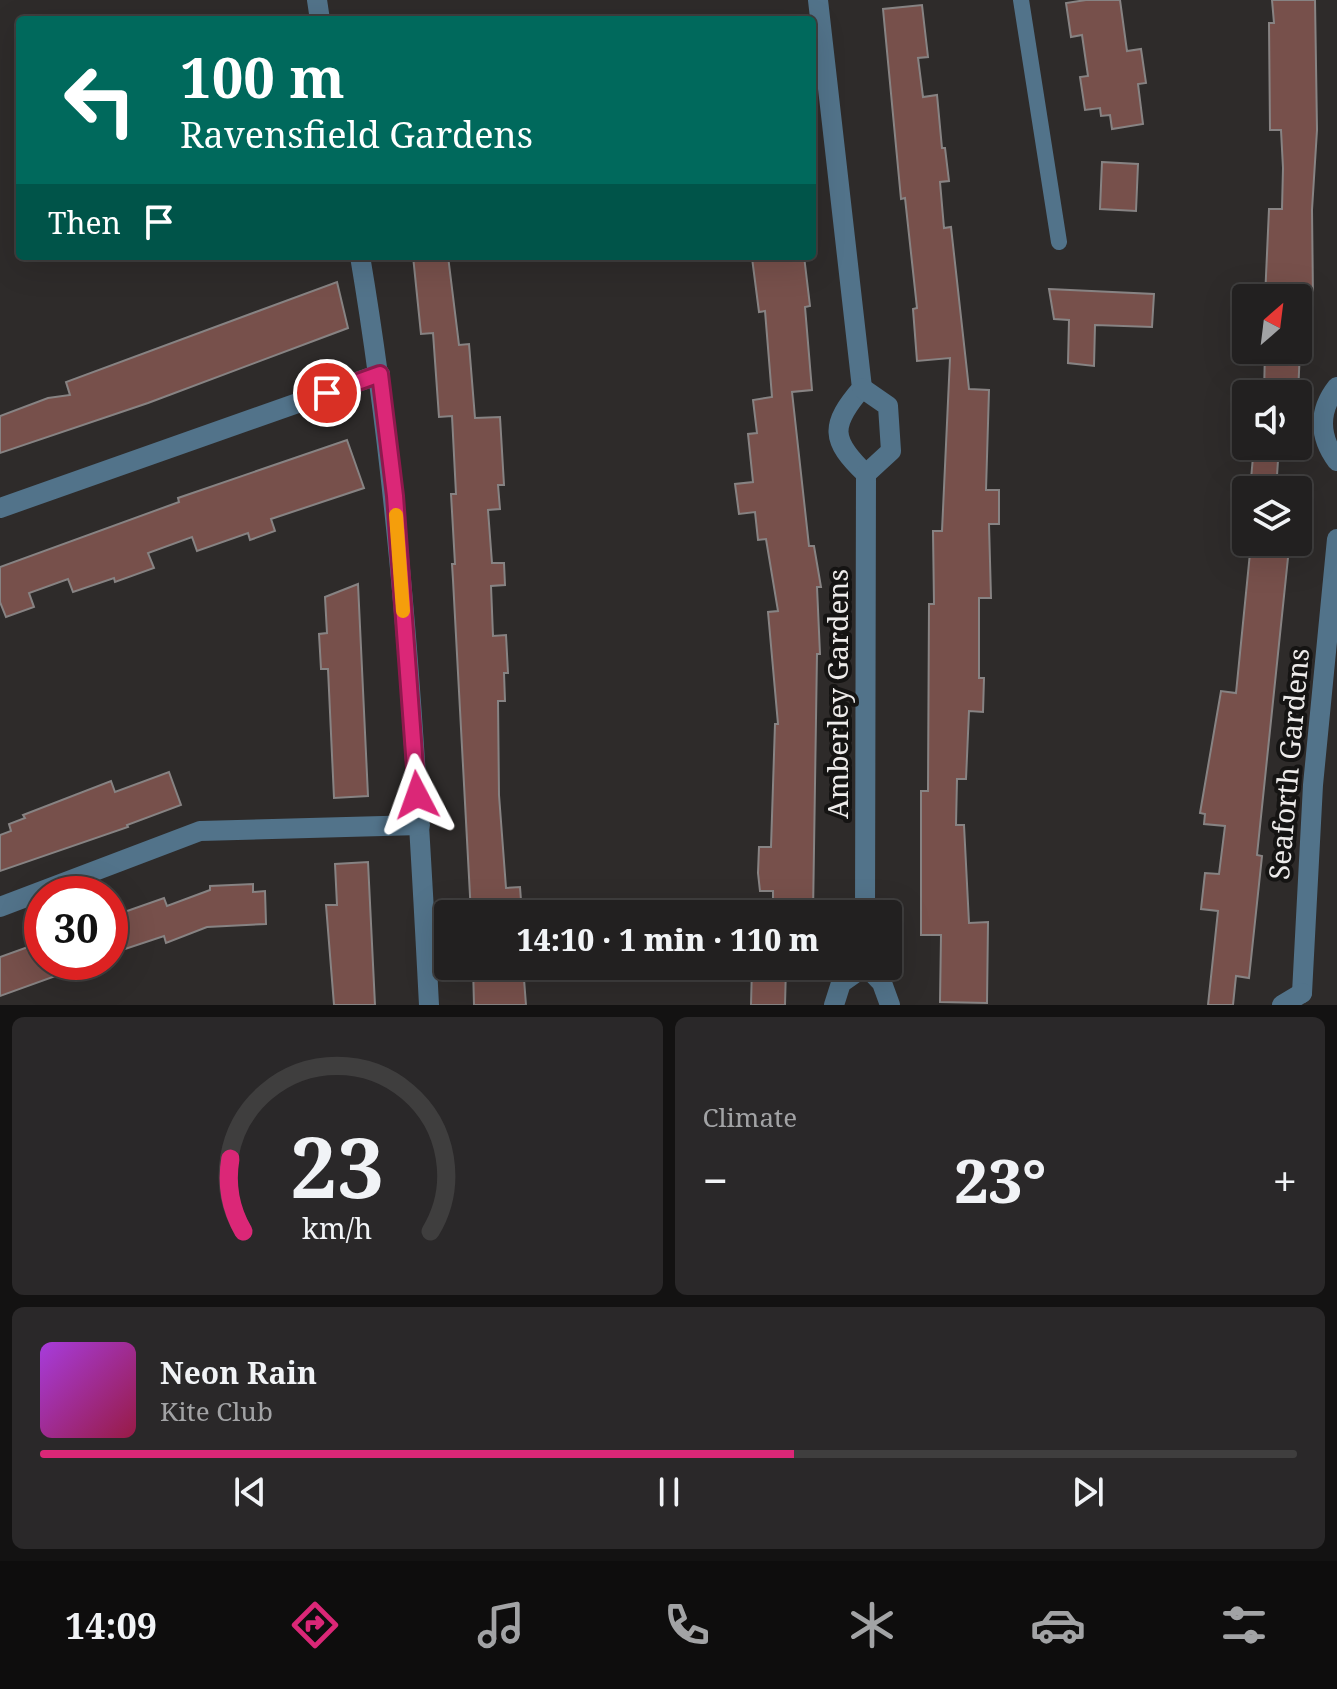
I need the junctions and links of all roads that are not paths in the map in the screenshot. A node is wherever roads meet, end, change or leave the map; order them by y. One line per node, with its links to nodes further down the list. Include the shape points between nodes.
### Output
1 (818, 0): 7 (street)
2 (1021, 0): 3 (lane)
3 (1059, 242)
4 (361, 260): 5 (street)
5 (380, 374): 10 (street); 12 (street, via 395,496)
6 (1337, 387): 8 (street, via 1322,421 1324,441)
7 (862, 388): 9 (street, via 841,412 838,433 844,453); 9 (street, via 888,406 892,427 891,451)
8 (1337, 461)
9 (866, 474): 13 (street, Amberley Gardens)
10 (0, 508)
11 (1337, 539): 17 (street, Seaforth Gardens, via 1313,785)
12 (420, 825): 14 (street, via 200,831); 18 (street)
13 (865, 900)
14 (0, 907)
15 (845, 980): 19 (street)
16 (879, 980): 20 (street)
17 (1308, 999): 21 (street, Seaforth Gardens)
18 (429, 1005)
19 (834, 1005)
20 (890, 1005)
21 (1282, 1005)

